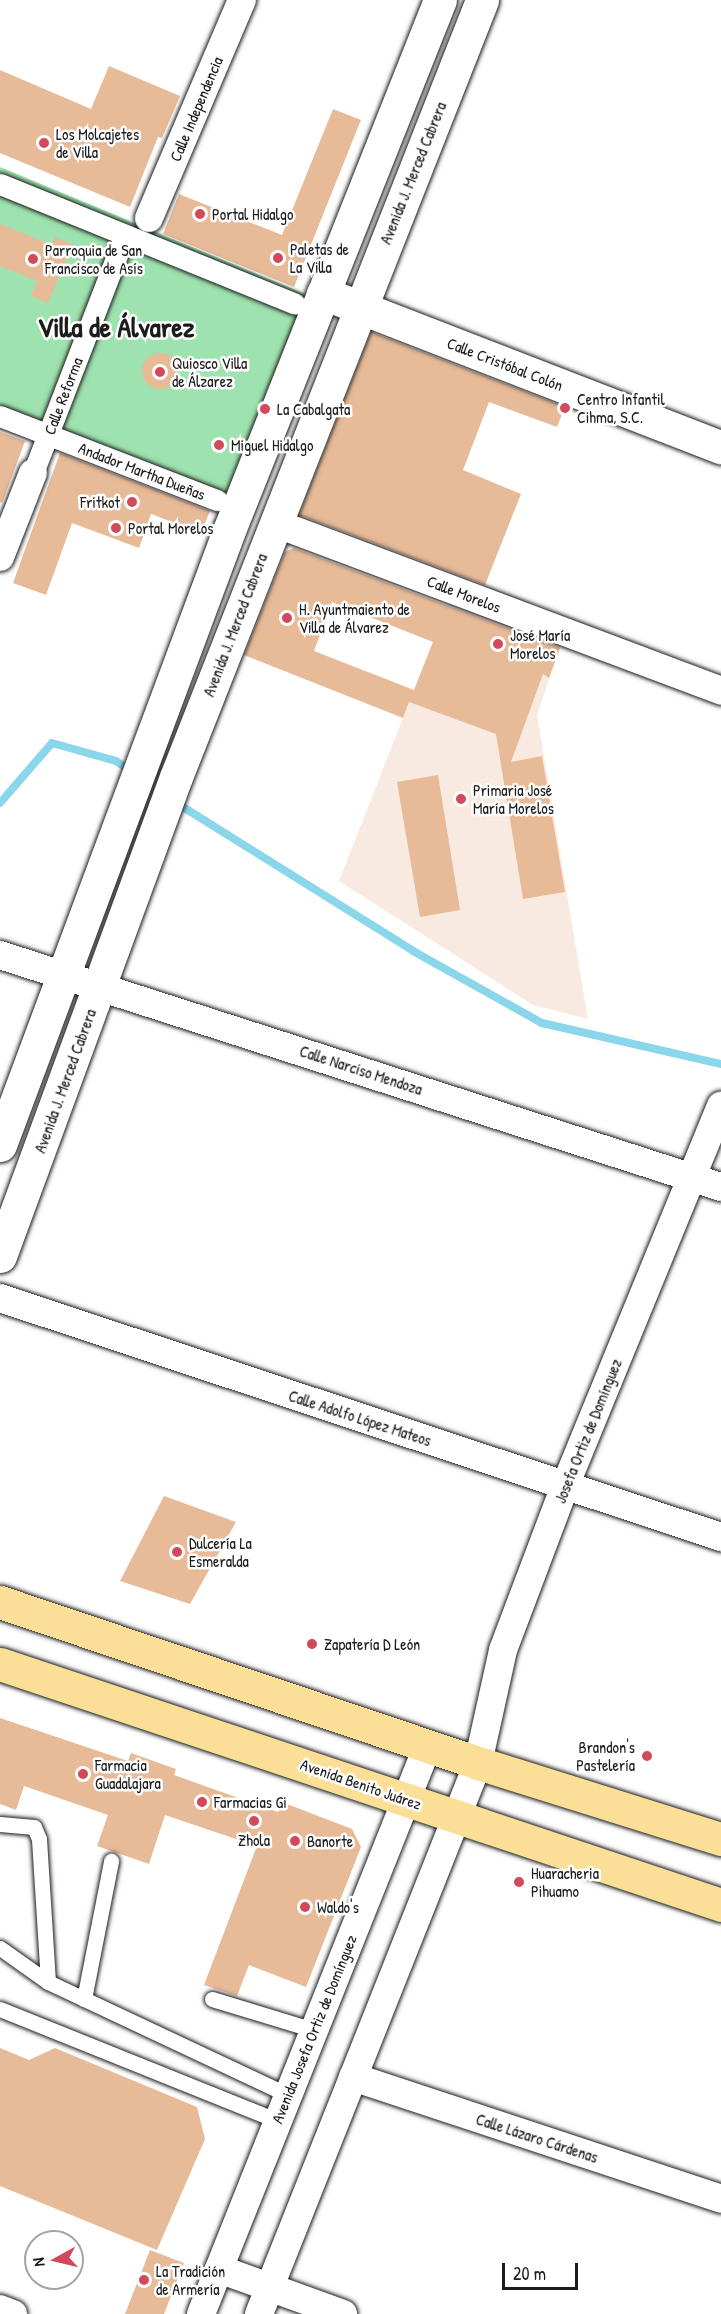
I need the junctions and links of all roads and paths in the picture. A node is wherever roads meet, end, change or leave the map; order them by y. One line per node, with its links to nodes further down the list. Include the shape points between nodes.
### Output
1 (242, 0): 5 (street, Calle Independencia)
2 (440, 0): 7 (main road)
3 (482, 0): 8 (main road, Avenida J. Merced Cabrera)
4 (0, 184): 6 (street)
5 (149, 218)
6 (125, 235): 7 (street); 10 (street, Calle Reforma)
7 (309, 299): 8 (main road, Calle Cristóbal Colón); 17 (main road)
8 (360, 308): 11 (main road, Calle Cristóbal Colón); 14 (main road, Avenida J. Merced Cabrera)
9 (0, 416): 10 (street, Andador Martha Dueñas)
10 (48, 435): 12 (street, Calle Reforma); 13 (street, Andador Martha Dueñas)
11 (721, 447)
12 (33, 473): 15 (street, Calle Reforma)
13 (217, 500)
14 (275, 523): 16 (street, Calle Morelos); 18 (main road, Avenida J. Merced Cabrera)
15 (0, 557)
16 (721, 691)
17 (135, 777): 18 (main road); 20 (main road)
18 (170, 792): 21 (main road, Avenida J. Merced Cabrera)
19 (0, 955): 20 (street, Calle Narciso Mendoza)
20 (60, 975): 21 (street, Calle Narciso Mendoza); 23 (main road)
21 (100, 986): 24 (street, Calle Narciso Mendoza); 26 (main road, Avenida J. Merced Cabrera)
22 (721, 1106): 24 (street, Josefa Ortiz de Domínguez)
23 (0, 1145)
24 (693, 1177): 25 (street, Calle Narciso Mendoza); 28 (street, Josefa Ortiz de Domínguez)
25 (721, 1187)
26 (0, 1256)
27 (0, 1298): 28 (street, Calle Adolfo López Mateos)
28 (565, 1486): 29 (street, Calle Adolfo López Mateos); 33 (street, Josefa Ortiz de Domínguez, via 504,1650)
29 (721, 1537)
30 (2, 1601): 32 (main road)
31 (0, 1664): 34 (main road, Avenida Benito Juárez)
32 (428, 1745): 33 (main road); 34 (street, Avenida Josefa Ortiz de Domínguez)
33 (478, 1763): 35 (street); 37 (main road)
34 (406, 1799): 35 (main road, Avenida Benito Juárez); 45 (street, Avenida Josefa Ortiz de Domínguez)
35 (456, 1817): 39 (main road, Avenida Benito Juárez); 46 (street)
36 (0, 1824): 41 (lane, via 34,1827 39,1839)
37 (721, 1839)
38 (111, 1861): 42 (lane)
39 (721, 1905)
40 (0, 1948): 41 (lane)
41 (48, 1982): 42 (lane)
42 (84, 1999): 47 (lane)
43 (212, 1999): 45 (lane)
44 (0, 2009): 47 (lane)
45 (314, 2030): 47 (street, Avenida Josefa Ortiz de Domínguez)
46 (353, 2077): 48 (street, Calle Lázaro Cárdenas); 50 (street)
47 (283, 2108): 49 (street, Avenida Josefa Ortiz de Domínguez)
48 (721, 2199)
49 (219, 2269): 50 (street); 53 (street, Avenida Josefa Ortiz de Domínguez)
50 (264, 2302): 54 (street)
51 (0, 2309): 52 (street)
52 (13, 2314)
53 (201, 2314)
54 (343, 2314)

